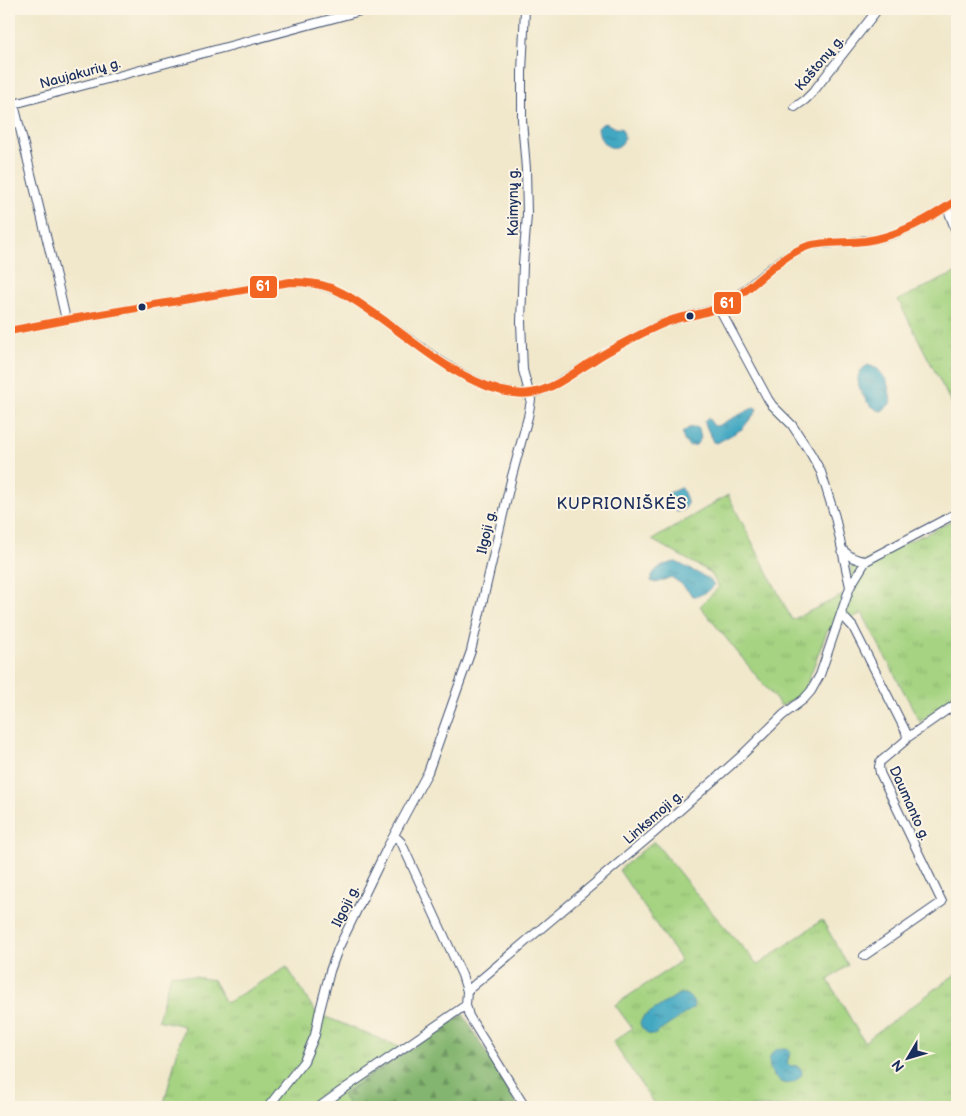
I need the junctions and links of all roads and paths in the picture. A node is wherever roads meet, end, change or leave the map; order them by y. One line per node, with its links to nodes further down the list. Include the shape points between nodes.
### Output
1 (368, 9): 5 (street, Naujakurių g.)
2 (525, 9): 13 (street, Kaimynų g., via 522,120 527,215 521,322 523,370)
3 (878, 9): 6 (street, Kaštonų g., via 813,92)
4 (9, 84): 5 (street)
5 (14, 104): 11 (street)
6 (795, 107)
7 (957, 200): 8 (street)
8 (947, 207): 9 (street); 10 (street, via 882,238 801,248 775,264)
9 (957, 234)
10 (720, 308): 13 (street, via 669,321 602,355 544,390); 15 (street, via 768,399 792,424 812,454 821,472)
11 (66, 320): 12 (street); 13 (street, via 290,282 311,282 359,303 482,385 505,392)
12 (9, 332)
13 (529, 394): 21 (street, Ilgoji g., via 528,417 471,651 428,772)
14 (957, 512): 16 (street)
15 (842, 548): 16 (street, via 849,556); 17 (street)
16 (866, 561): 17 (street, Linksmoji g.)
17 (850, 587): 18 (street, Linksmoji g.)
18 (841, 614): 20 (street, via 853,627); 23 (street, Linksmoji g., via 820,674 804,699 653,834)
19 (957, 704): 20 (street)
20 (907, 738): 22 (street, Daumanto g., via 880,762 880,773 942,902)
21 (394, 836): 23 (street, via 401,842); 25 (street, Ilgoji g., via 338,949 315,1035 304,1061)
22 (864, 956)
23 (467, 991): 24 (street)
24 (466, 1005): 26 (street); 27 (street, via 469,1016)
25 (268, 1107)
26 (319, 1107)
27 (525, 1107)

